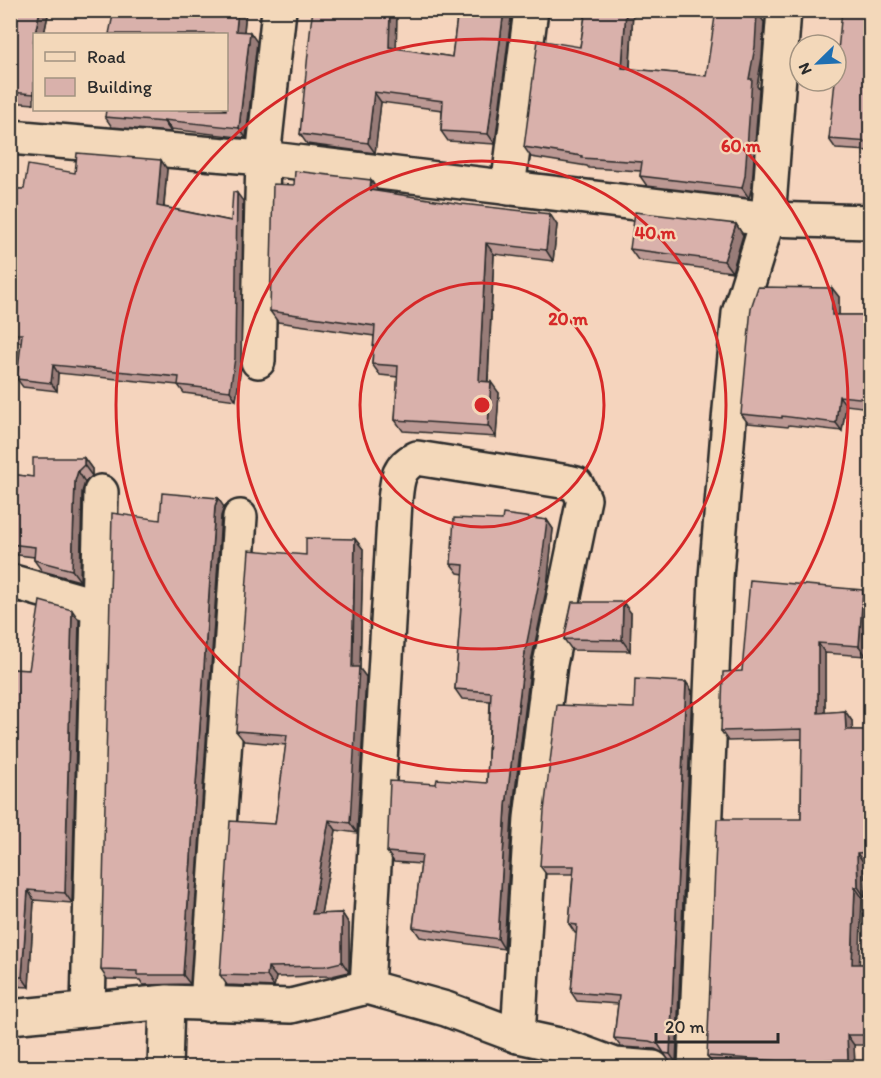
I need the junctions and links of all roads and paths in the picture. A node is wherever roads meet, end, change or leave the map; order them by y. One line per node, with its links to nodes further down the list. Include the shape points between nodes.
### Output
1 (279, 10): 5 (street)
2 (531, 10): 6 (street)
3 (784, 10): 7 (street)
4 (10, 137): 5 (street)
5 (263, 158): 6 (street); 9 (street)
6 (508, 188): 7 (street)
7 (768, 219): 8 (street); 22 (street, via 739,313 729,420 716,577)
8 (870, 222)
9 (258, 362)
10 (101, 492): 13 (street)
11 (240, 517): 16 (street)
12 (10, 581): 13 (street)
13 (98, 606): 17 (street)
14 (367, 987): 16 (street, via 291,1006); 19 (street, via 446,1009); 19 (street, via 395,501 401,468 417,458 576,484 584,500 550,664 531,818)
15 (167, 1002): 16 (street); 17 (street); 20 (street)
16 (207, 1004)
17 (88, 1008): 18 (street)
18 (10, 1017)
19 (518, 1036): 21 (street, via 564,1046 615,1065)
20 (165, 1068)
21 (653, 1068)
22 (695, 1068)

